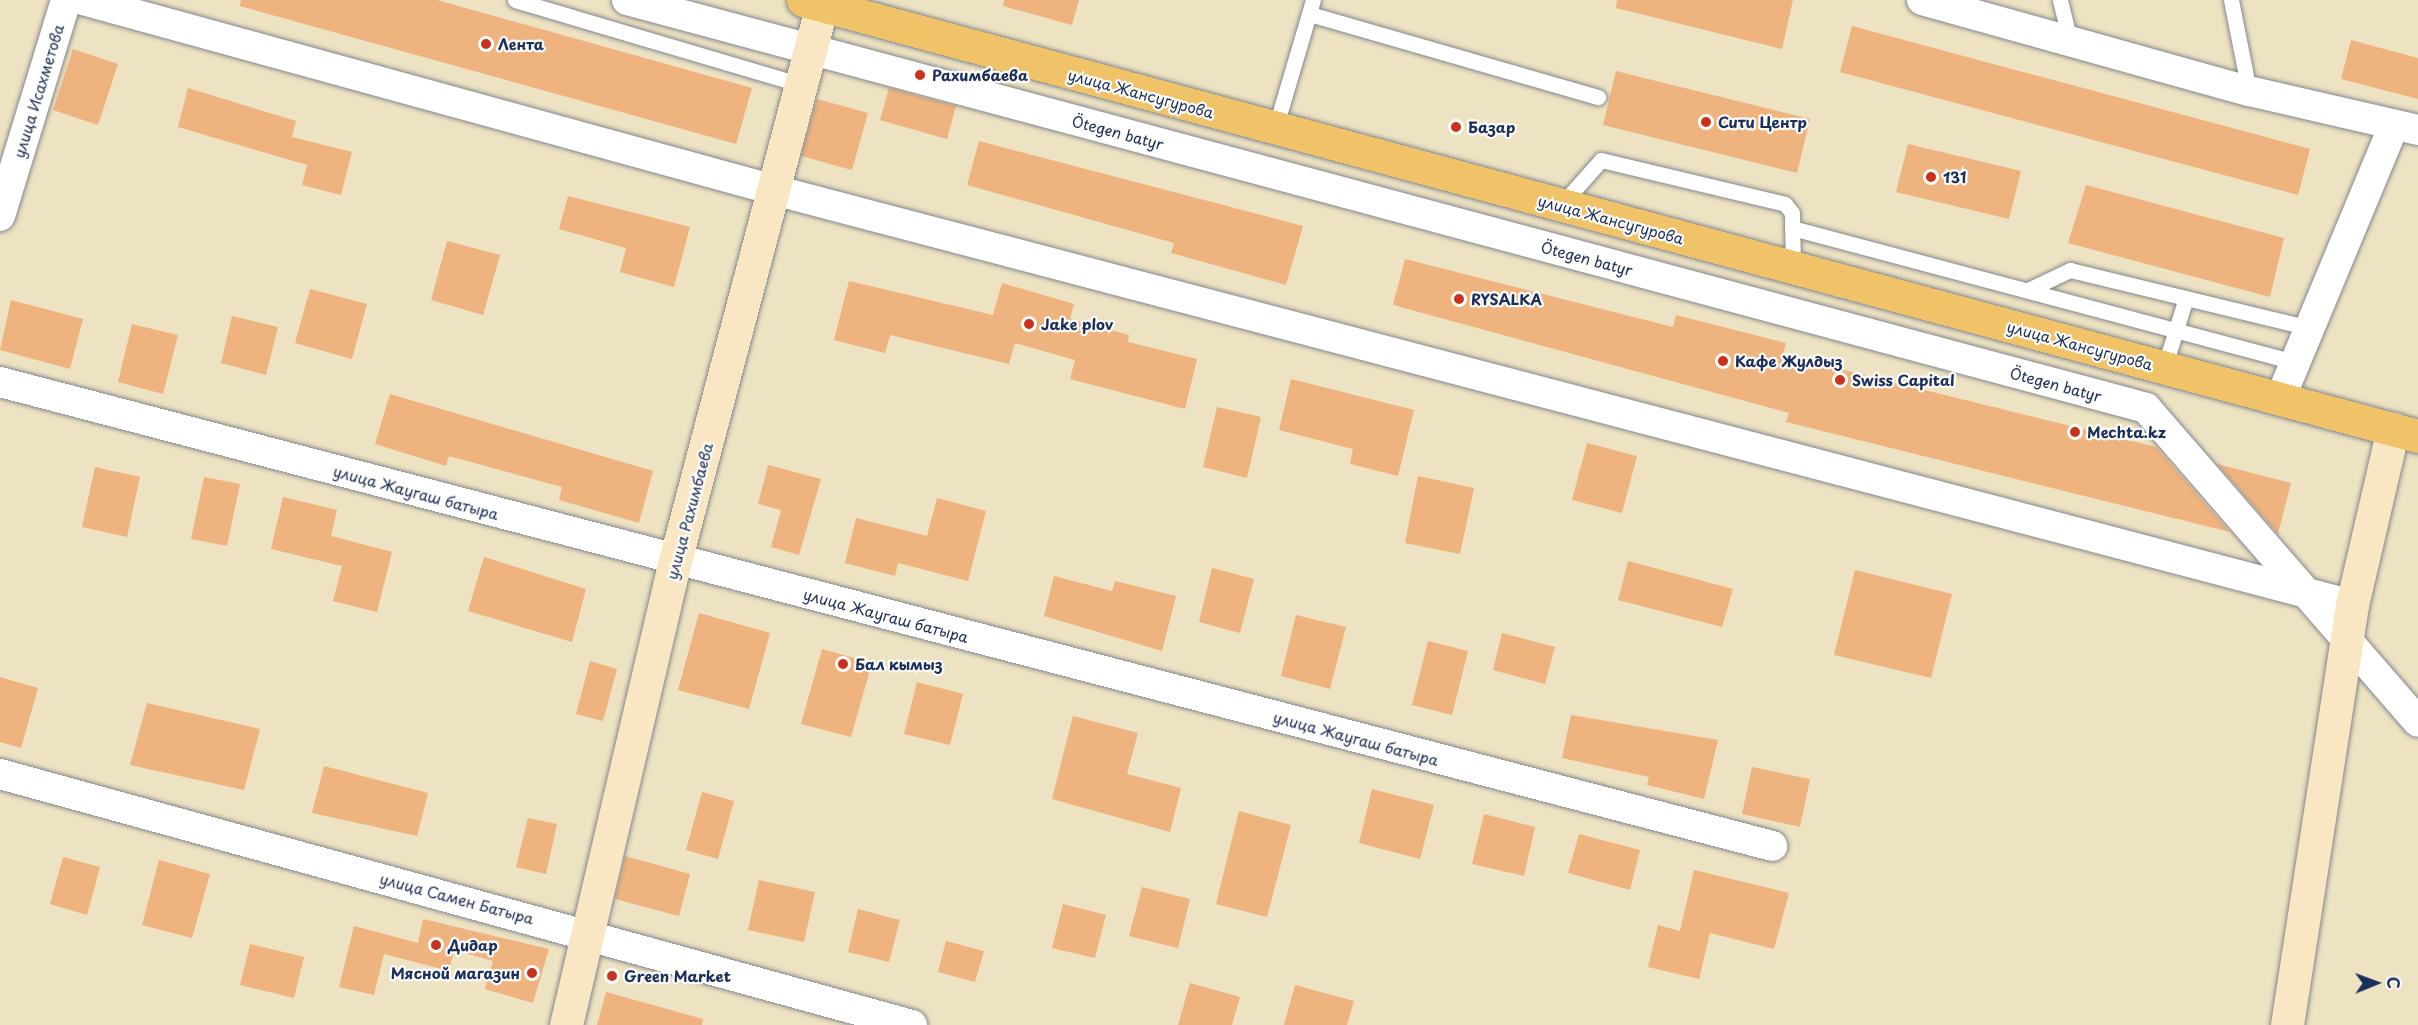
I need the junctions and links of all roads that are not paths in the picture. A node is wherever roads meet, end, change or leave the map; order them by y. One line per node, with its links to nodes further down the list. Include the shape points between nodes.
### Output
1 (66, 0): 18 (street, улица Исахметова)
2 (83, 0): 16 (street)
3 (515, 0): 11 (lane)
4 (627, 0): 32 (street, Ötegen batyr, via 2146,408)
5 (1922, 0): 10 (street)
6 (2060, 0): 10 (lane)
7 (2231, 0): 12 (lane)
8 (816, 2): 11 (street, улица Рахимбаева); 15 (main road, улица Жансугурова)
9 (1311, 7): 13 (lane); 15 (lane)
10 (2070, 41): 12 (street)
11 (802, 85): 16 (street, улица Рахимбаева)
12 (2249, 91): 14 (street)
13 (1598, 97)
14 (2406, 128): 23 (street)
15 (1275, 129): 17 (main road, улица Жансугурова)
16 (774, 190): 30 (street, улица Рахимбаева); 31 (street)
17 (1560, 206): 19 (lane, via 1601,160 1785,204); 20 (main road, улица Жансугурова)
18 (0, 216)
19 (1792, 228): 20 (lane); 21 (lane)
20 (1793, 268): 26 (main road, улица Жансугурова)
21 (2028, 290): 22 (lane, via 2070,270); 24 (lane)
22 (2186, 298): 23 (lane); 24 (lane)
23 (2310, 328): 25 (street)
24 (2176, 329): 25 (lane); 26 (lane)
25 (2295, 362): 28 (street)
26 (2164, 368): 28 (main road, улица Жансугурова)
27 (0, 382): 30 (street, улица Жаугаш батыра)
28 (2280, 399): 29 (main road, улица Жансугурова)
29 (2405, 433): 31 (street)
30 (675, 561): 34 (street, улица Жаугаш батыра); 35 (street, улица Рахимбаева)
31 (2352, 605): 38 (street)
32 (2418, 722)
33 (0, 774): 35 (street, улица Самен Батыра)
34 (1772, 846)
35 (588, 933): 36 (street, улица Рахимбаева); 37 (street, улица Самен Батыра)
36 (566, 1025)
37 (912, 1025)
38 (2287, 1025)

